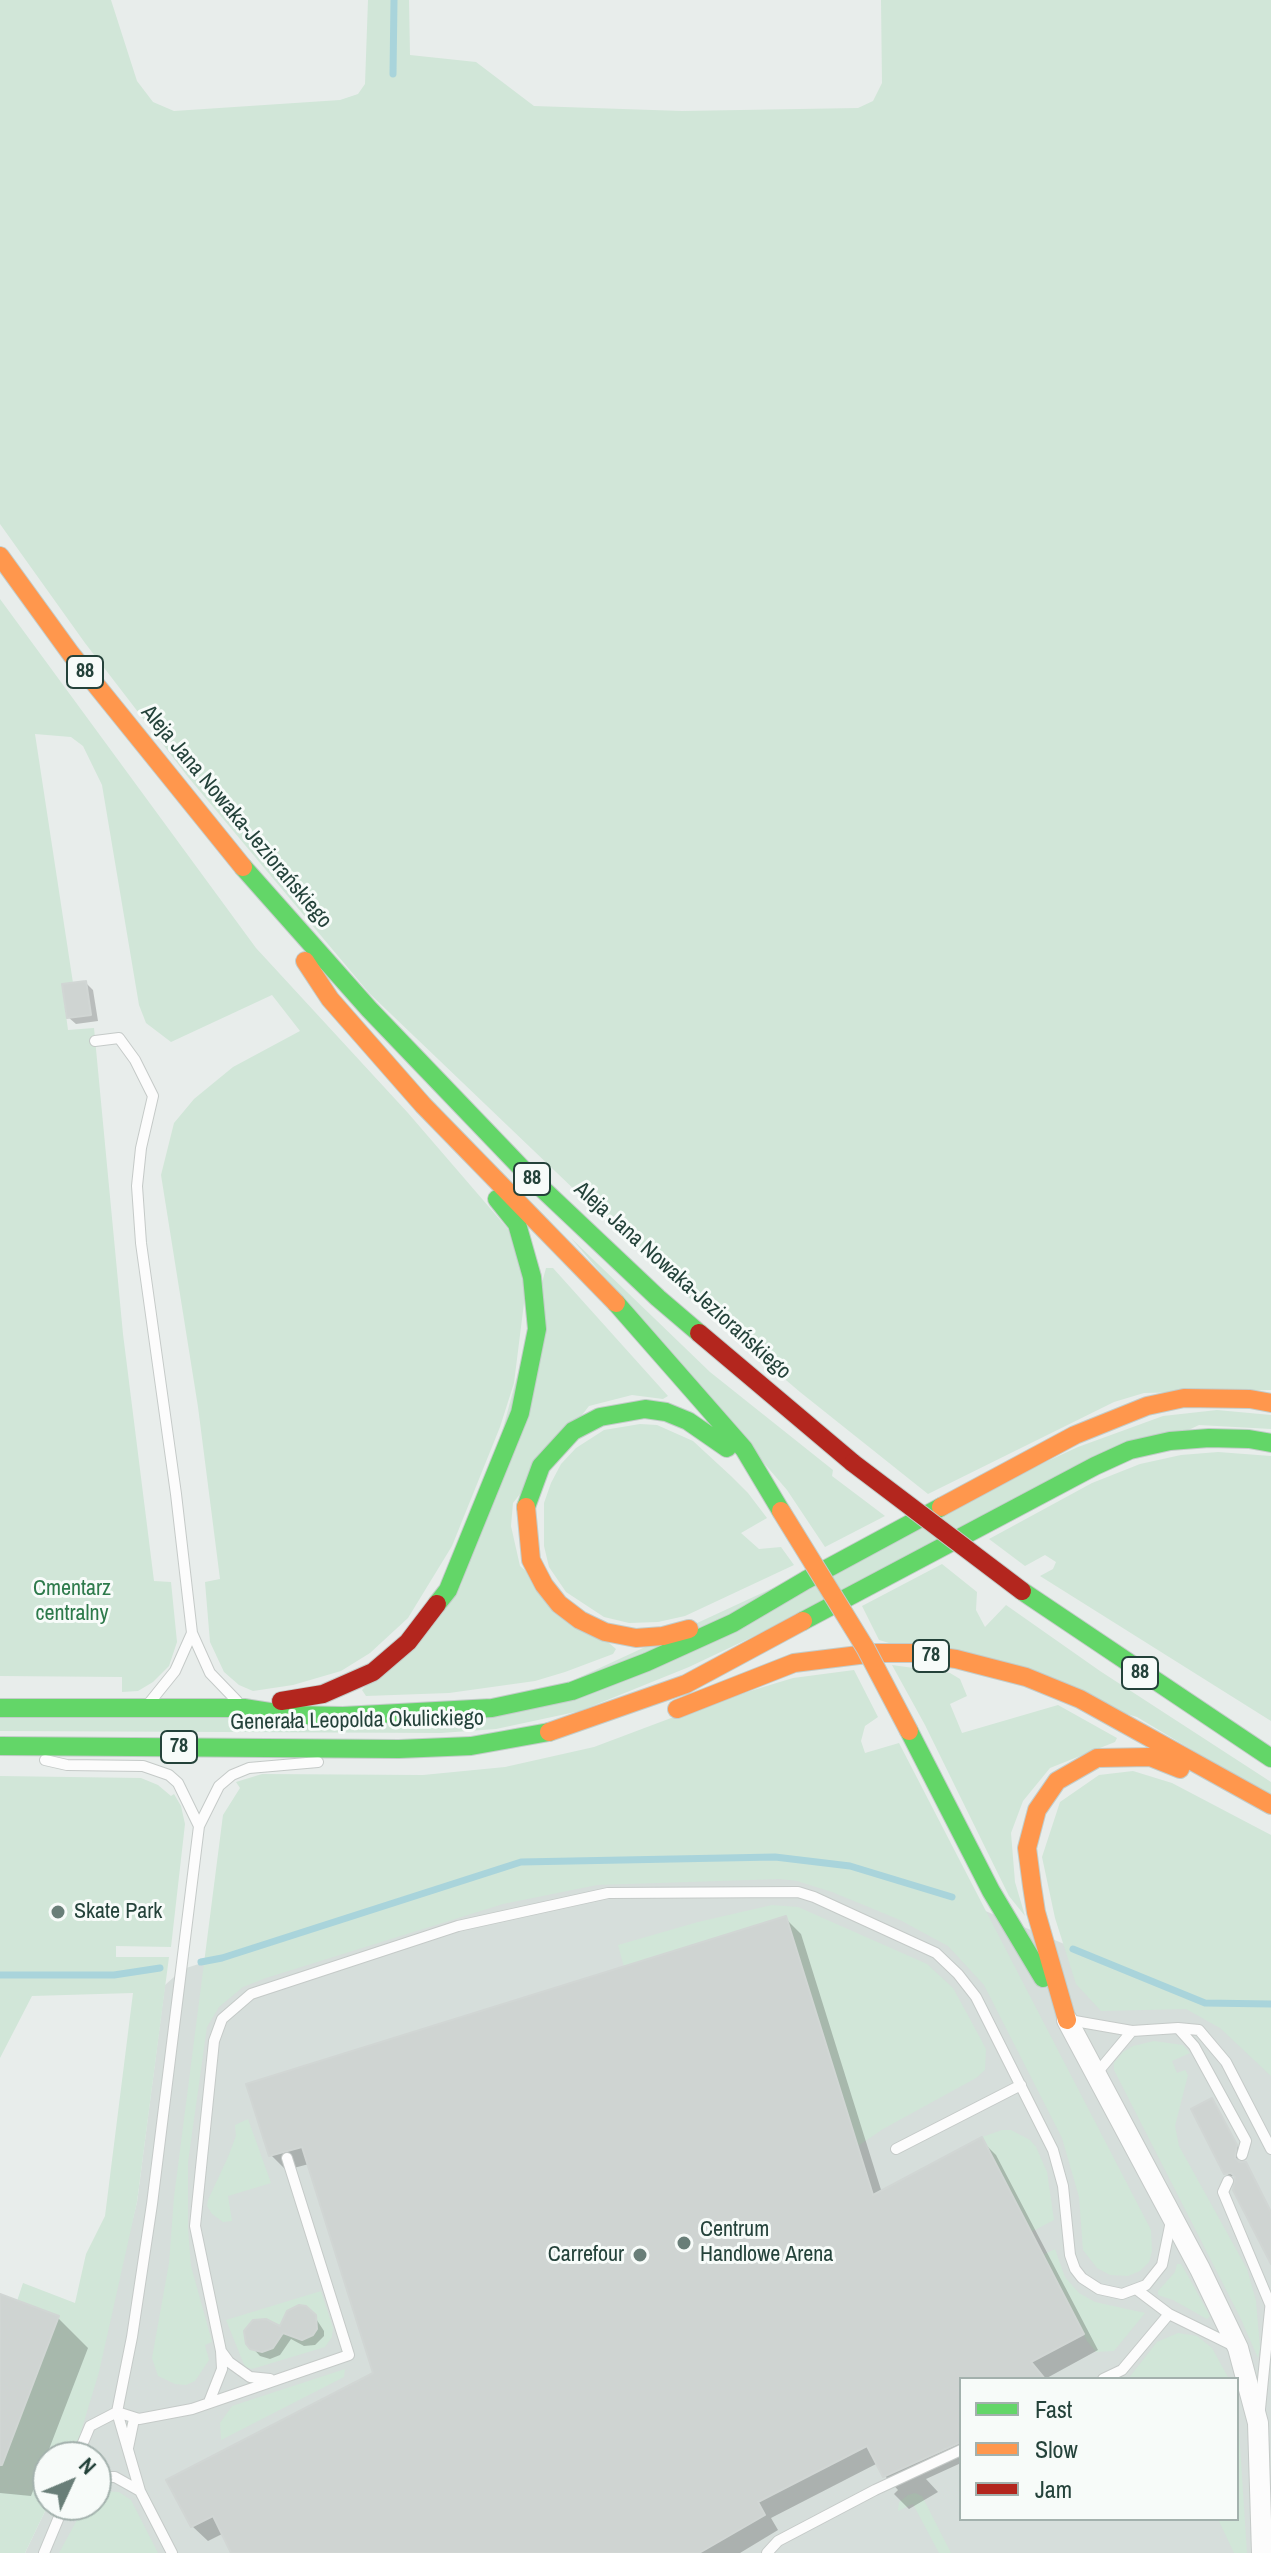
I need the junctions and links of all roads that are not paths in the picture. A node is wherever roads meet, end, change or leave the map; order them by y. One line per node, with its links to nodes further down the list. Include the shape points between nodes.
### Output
1 (0, 556): 2 (main road, Aleja Jana Nowaka-Jeziorańskiego / 88, via 71,654)
2 (241, 865): 4 (main road, via 330,999); 18 (main road, Aleja Jana Nowaka-Jeziorańskiego / 88, bridge, via 532,1179 658,1298 853,1463 1022,1591)
3 (95, 1041): 9 (lane, Generała Leopolda Okulickiego, via 119,1038 153,1096 137,1186 141,1243)
4 (423, 1105): 7 (main road, via 603,1288 744,1449); 12 (main road, via 517,1224 532,1277 537,1329 520,1413 448,1590 408,1642 373,1672 323,1694)
5 (1271, 1403): 8 (main road, 78, via 1184,1398 1147,1406 1075,1435)
6 (1271, 1443): 14 (main road, via 1209,1438 1130,1450 686,1684)
7 (781, 1511): 8 (main road, via 730,1450 688,1421 645,1409 600,1417 573,1431 541,1466 526,1507 531,1560 544,1585 559,1604 605,1632 663,1636 701,1626); 21 (main road, bridge, via 866,1649 991,1891)
8 (806, 1580): 12 (main road, 78, via 733,1623 572,1691 492,1708 410,1713 289,1715)
9 (192, 1633): 11 (lane, via 175,1671); 12 (lane, Generała Leopolda Okulickiego, via 210,1673)
10 (0, 1708): 11 (main road, Generała Leopolda Okulickiego / 78)
11 (144, 1708): 12 (main road, Generała Leopolda Okulickiego / 78)
12 (244, 1708)
13 (663, 1715): 19 (main road, 78, via 794,1663 875,1653 956,1659 1026,1677 1080,1699)
14 (569, 1727): 15 (main road, 78); 17 (main road, Generała Leopolda Okulickiego / 78, via 471,1746)
15 (611, 1730)
16 (0, 1748): 17 (main road, Generała Leopolda Okulickiego / 78); 20 (lane, via 67,1765 143,1766 169,1775)
17 (358, 1749): 20 (lane, via 314,1764 249,1768 232,1775 219,1786)
18 (1267, 1755)
19 (1271, 1807): 21 (main road, via 1150,1757 1097,1758 1057,1781 1037,1810 1027,1848 1036,1912)
20 (199, 1826): 40 (lane, via 152,2204)
21 (1067, 2020): 23 (lane); 24 (street)
22 (1178, 2028): 23 (lane); 27 (lane, via 1199,2030 1226,2062); 28 (lane, via 1194,2046 1246,2141)
23 (1132, 2031): 24 (lane)
24 (1096, 2074): 31 (street)
25 (1021, 2085): 26 (lane); 32 (lane, via 1053,2150 1075,2269 1099,2289 1122,2294); 36 (lane, via 976,1997 936,1953 798,1892 608,1893 458,1926 251,1994 222,2019 214,2041 197,2193 195,2226)
26 (896, 2149)
27 (1271, 2149)
28 (1242, 2155)
29 (287, 2158): 38 (lane, via 349,2355)
30 (1228, 2181): 33 (lane, via 1223,2192)
31 (1172, 2216): 32 (lane, via 1162,2265 1154,2279); 35 (street)
32 (1136, 2289): 34 (lane)
33 (1270, 2302): 42 (lane)
34 (1169, 2314): 35 (lane); 37 (lane, via 1122,2370)
35 (1238, 2348): 42 (street)
36 (221, 2351): 38 (lane, via 250,2377); 39 (lane, via 222,2369)
37 (1107, 2377)
38 (276, 2379): 39 (lane)
39 (209, 2402): 41 (lane)
40 (117, 2412): 41 (lane); 43 (lane, via 90,2426); 44 (lane)
41 (134, 2419): 44 (lane)
42 (1258, 2423): 49 (street)
43 (84, 2441)
44 (128, 2450): 47 (lane)
45 (959, 2451): 52 (lane, via 778,2541)
46 (112, 2477): 47 (lane)
47 (140, 2491): 51 (lane)
48 (59, 2521): 50 (lane)
49 (1266, 2528): 53 (street)
50 (44, 2553)
51 (172, 2553)
52 (767, 2553)
53 (1262, 2553)

